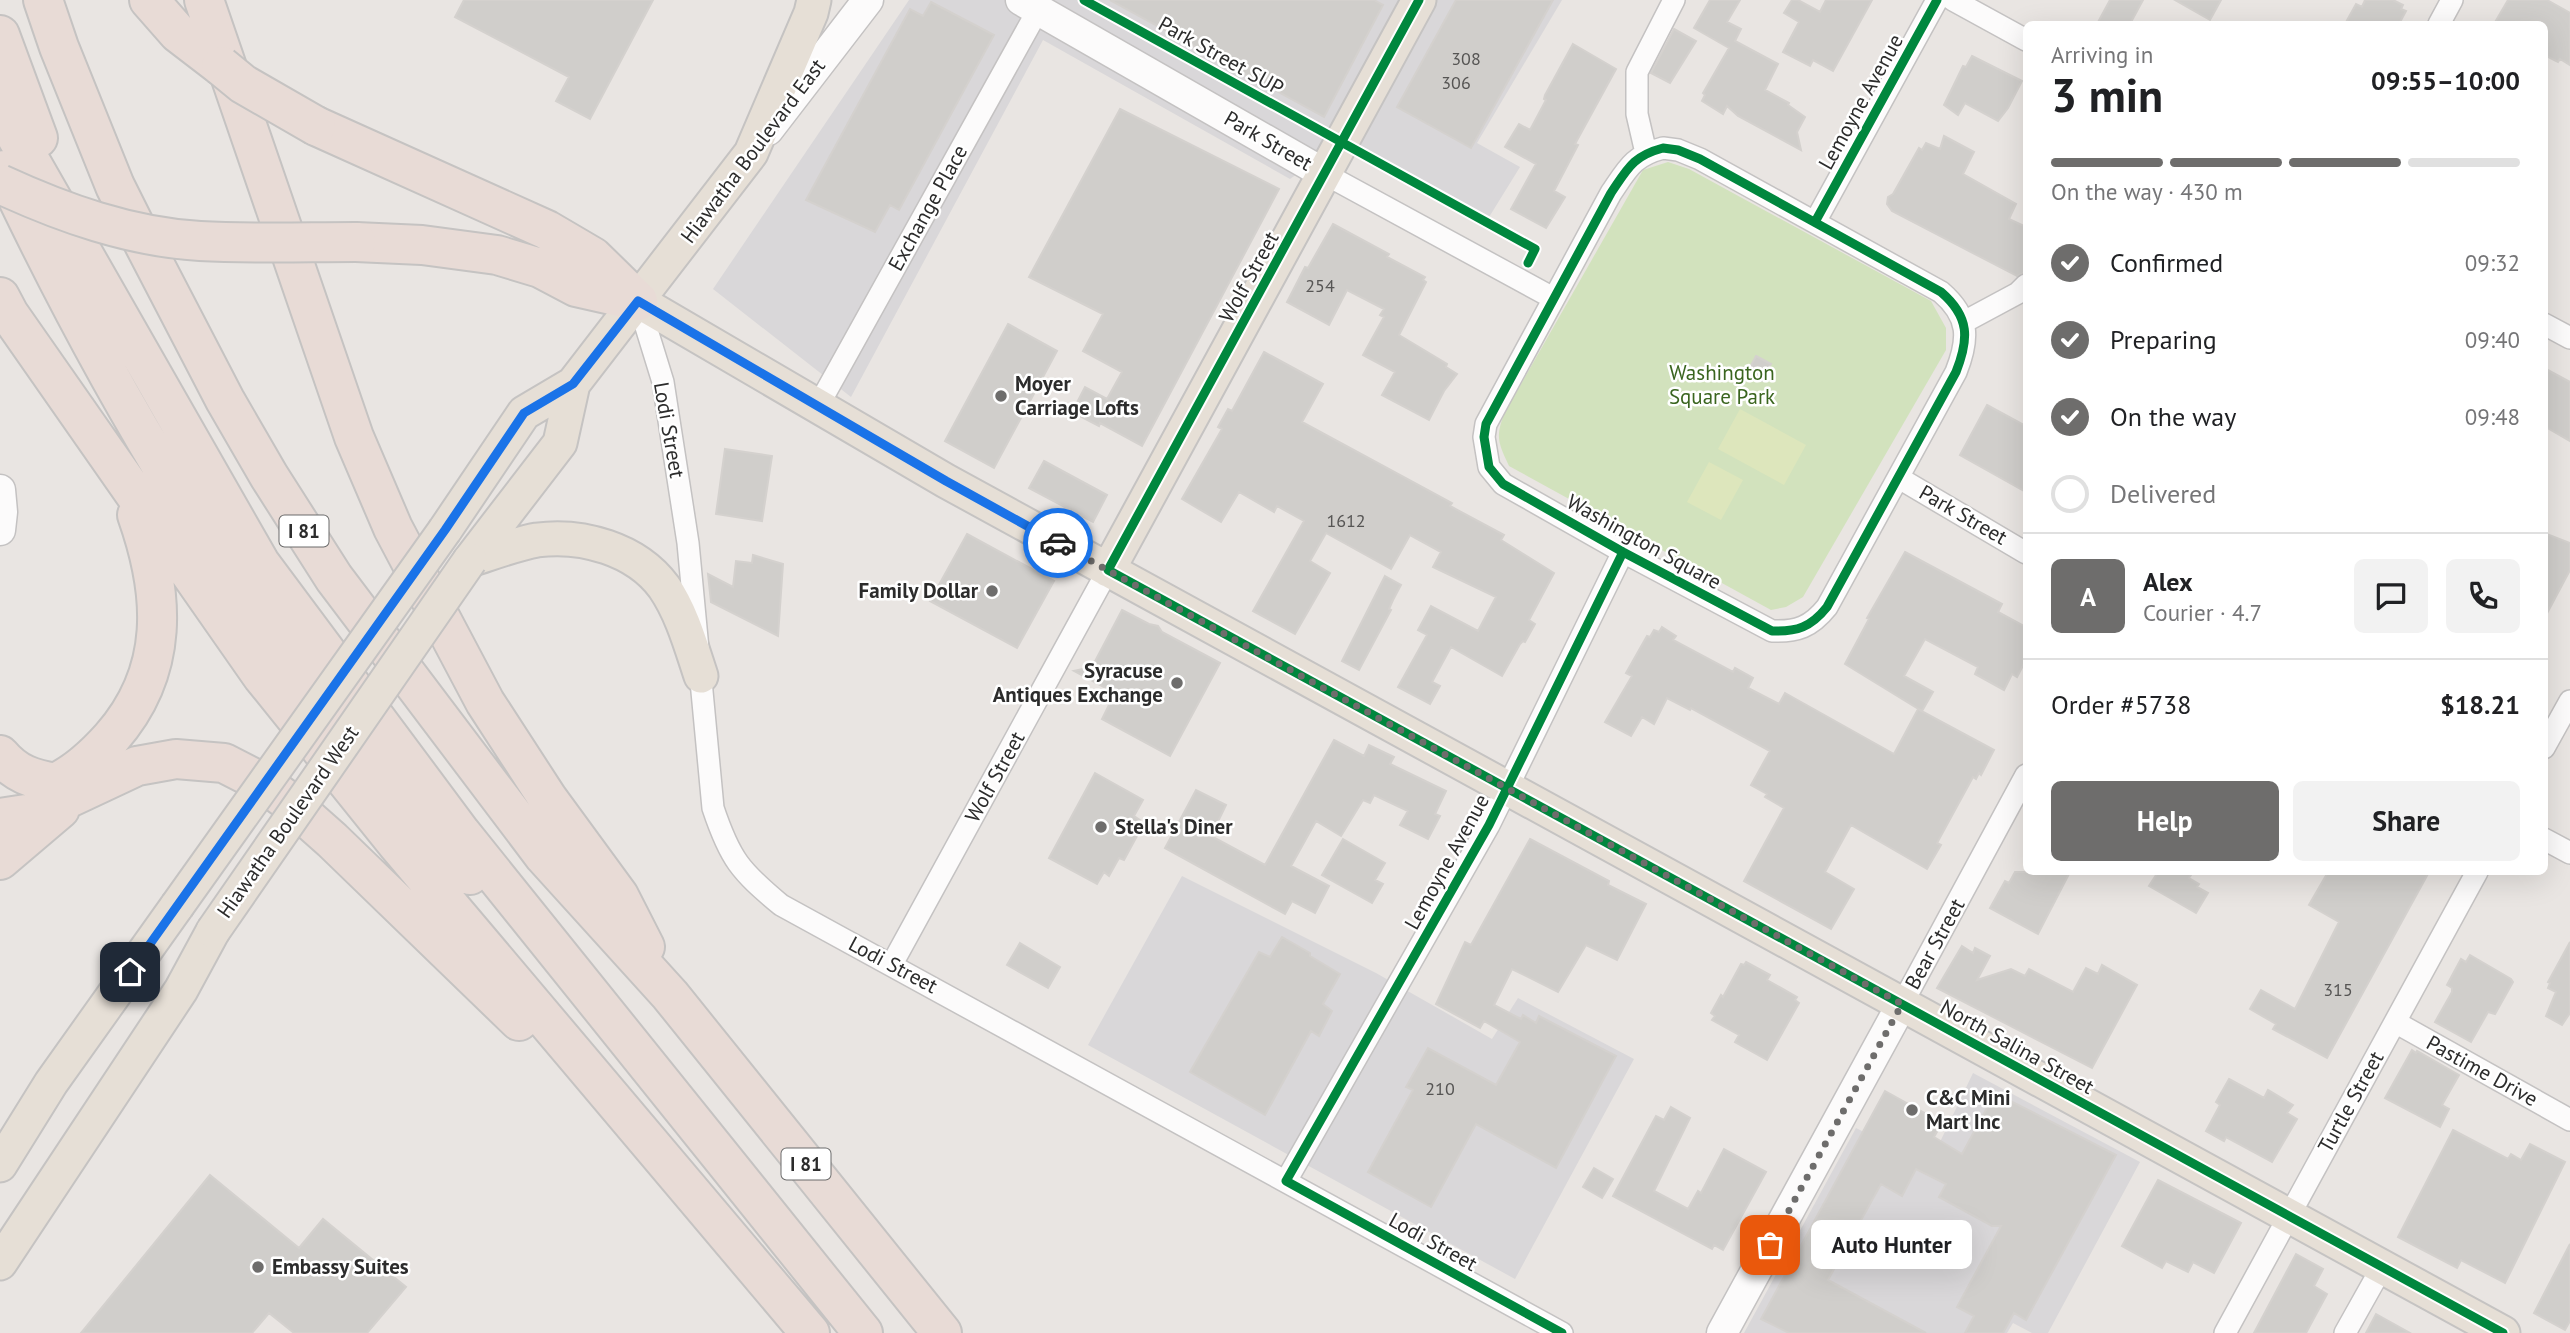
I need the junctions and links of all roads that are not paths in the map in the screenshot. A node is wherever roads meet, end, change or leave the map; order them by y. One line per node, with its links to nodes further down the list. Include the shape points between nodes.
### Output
1 (43, 0): 57 (highway, I 81, via 116,186 269,476 334,579 544,856)
2 (149, 0): 27 (highway, bridge, via 178,33 243,84 316,126 547,230 593,257)
3 (204, 0): 20 (highway)
4 (225, 0): 20 (highway)
5 (814, 0): 17 (main road)
6 (868, 0): 17 (main road, Hiawatha Boulevard East)
7 (1419, 0): 21 (main road, Wolf Street)
8 (1674, 0): 18 (street, via 1637,72 1637,114)
9 (1937, 0): 23 (street, Lemoyne Avenue)
10 (1953, 0): 15 (street)
11 (2452, 0): 13 (street)
12 (1030, 5): 21 (main road, Park Street); 33 (street, Exchange Place)
13 (2441, 21)
14 (0, 35): 32 (highway, I 81, via 67,203)
15 (2023, 38)
16 (0, 108): 32 (highway)
17 (751, 153): 27 (main road, Hiawatha Boulevard East)
18 (1646, 153): 23 (street, via 1678,150); 26 (street, Washington Square, via 1631,163 1611,192)
19 (0, 162): 55 (highway, via 127,410 230,578 391,795 506,909)
20 (263, 171): 57 (highway, via 354,437 393,528 485,702 619,897)
21 (1325, 174): 26 (street, Park Street); 41 (main road, Wolf Street)
22 (0, 184): 27 (highway, bridge, via 44,205 169,237 422,245 497,255 540,268 576,287)
23 (1815, 222): 28 (street, via 1941,292)
24 (2023, 288): 28 (street)
25 (0, 297): 34 (highway)
26 (1553, 298): 39 (street, Washington Square, via 1486,424 1489,467 1503,484)
27 (638, 301): 31 (main road, Hiawatha Boulevard West); 33 (main road, North Salina Street); 42 (street, Lodi Street, via 663,382 688,543)
28 (1964, 321): 35 (street, Washington Square, via 1964,350 1955,372)
29 (2548, 326): 30 (street)
30 (2570, 338)
31 (573, 384): 40 (main road, Hiawatha Boulevard West, via 560,443); 62 (main road, Hiawatha Boulevard West, bridge, via 524,413 51,1083)
32 (159, 389): 55 (highway, I 81, via 260,563 461,833)
33 (818, 406): 41 (main road, North Salina Street)
34 (115, 465): 48 (highway, via 151,558 158,634 145,686 125,722); 61 (highway, via 262,676 398,845)
35 (1899, 478): 38 (street, Park Street); 39 (street, Washington Square, via 1826,607 1816,621 1791,632 1772,631)
36 (0, 489): 37 (main road)
37 (0, 530)
38 (2023, 551)
39 (1623, 552): 47 (street, Lemoyne Avenue)
40 (470, 560): 42 (main road, via 535,541 563,538 600,544 639,563 663,586 684,624); 65 (main road, Hiawatha Boulevard West, bridge, via 213,931 181,990)
41 (1108, 570): 47 (main road, North Salina Street); 56 (street, Wolf Street)
42 (701, 676): 56 (street, Lodi Street, via 713,808 724,843 745,874 781,905)
43 (2570, 701): 44 (street)
44 (2548, 741)
45 (0, 755): 48 (highway, via 12,769)
46 (2023, 781): 58 (street, Bear Street)
47 (1507, 788): 58 (main road, North Salina Street); 63 (street, Lemoyne Avenue)
48 (67, 789): 49 (highway); 50 (highway, via 39,812); 53 (highway); 61 (highway, via 176,759 225,763 265,784 332,840)
49 (0, 796)
50 (0, 818)
51 (2548, 841): 52 (street)
52 (2570, 853)
53 (0, 860)
54 (2475, 875): 59 (street, Turtle Street)
55 (554, 947): 68 (highway, I 81)
56 (892, 964): 63 (street, Lodi Street)
57 (670, 995): 69 (highway, I 81)
58 (1902, 1004): 64 (main road, North Salina Street); 71 (main road, Bear Street)
59 (2395, 1022): 60 (street, Pastime Drive); 64 (street, Turtle Street)
60 (2570, 1121)
61 (663, 1158): 67 (highway)
62 (0, 1165)
63 (1286, 1181): 70 (street, Lodi Street)
64 (2288, 1216): 66 (main road, North Salina Street); 72 (street, Turtle Street)
65 (0, 1263)
66 (2382, 1266): 73 (street); 74 (main road, North Salina Street)
67 (810, 1333)
68 (863, 1333)
69 (942, 1333)
70 (1562, 1333)
71 (1722, 1333)
72 (2225, 1333)
73 (2345, 1333)
74 (2503, 1333)

